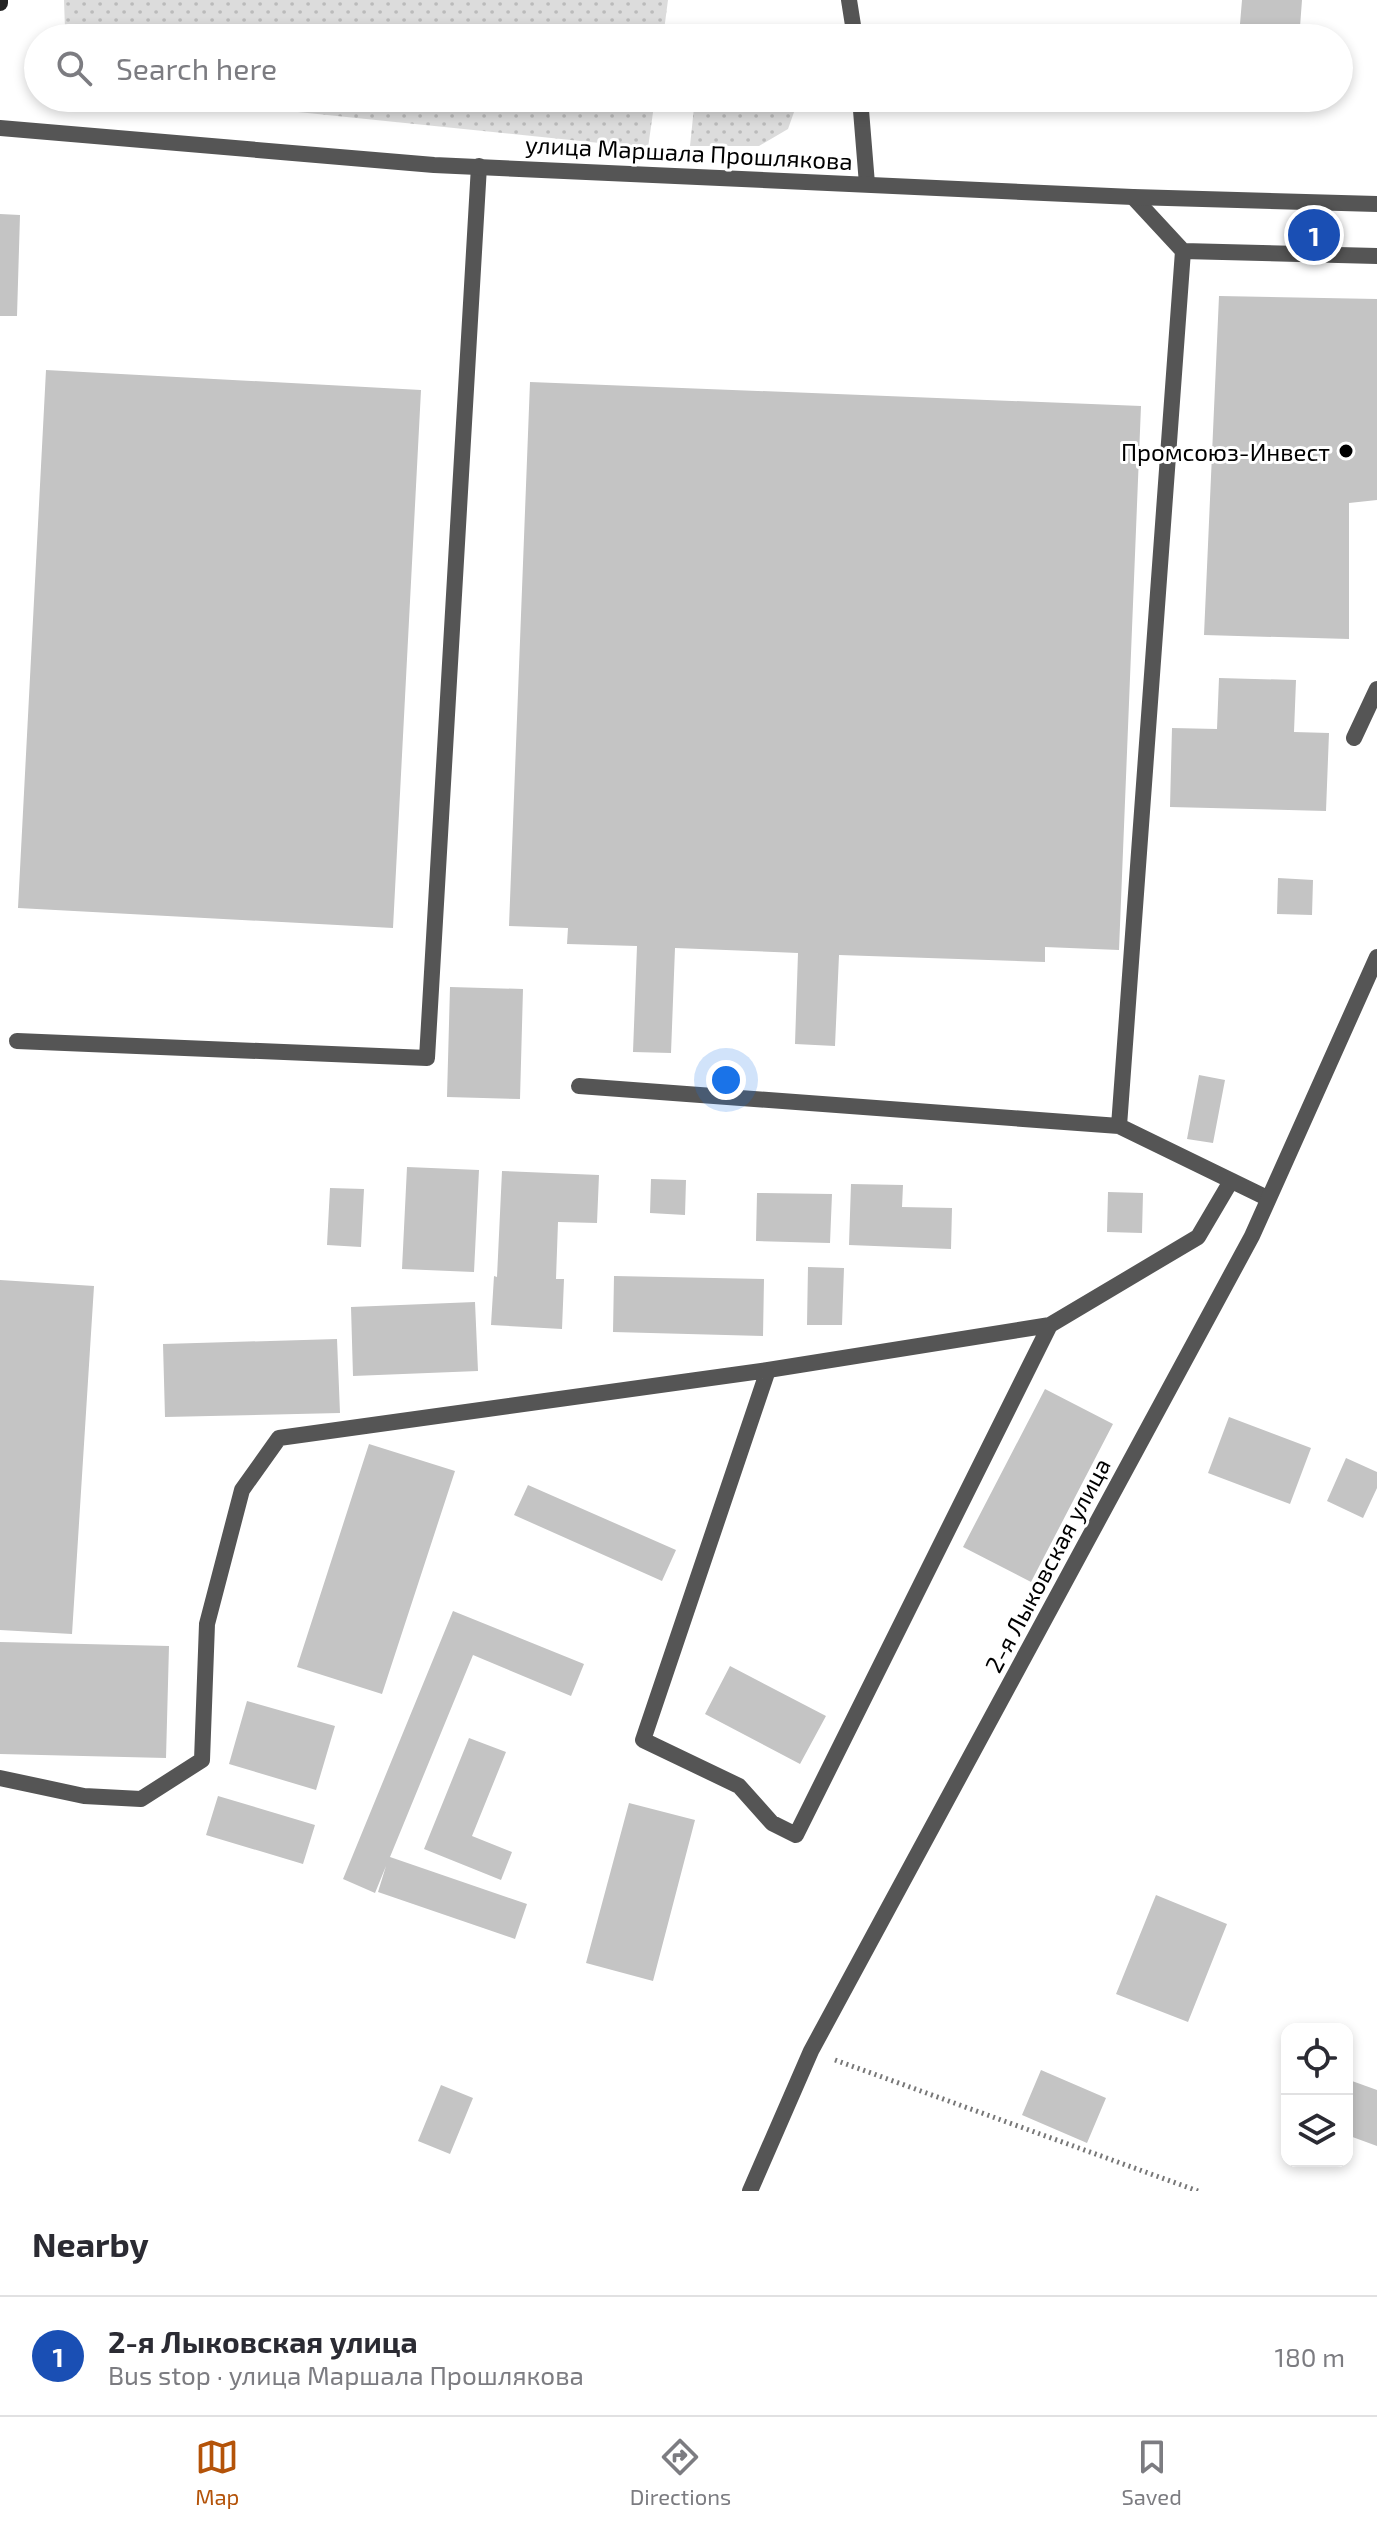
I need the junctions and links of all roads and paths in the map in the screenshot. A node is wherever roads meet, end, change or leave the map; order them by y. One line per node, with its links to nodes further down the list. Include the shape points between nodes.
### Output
1 (849, 0): 2 (street)
2 (853, 24)
3 (861, 112): 6 (street)
4 (0, 128): 5 (street, улица Маршала Прошлякова)
5 (479, 166): 6 (street, улица Маршала Прошлякова); 14 (street, via 427,1058)
6 (867, 184): 7 (street, улица Маршала Прошлякова)
7 (1133, 197): 8 (street, улица Маршала Прошлякова); 9 (street)
8 (1377, 204)
9 (1183, 251): 10 (street); 16 (street)
10 (1377, 256)
11 (1377, 689): 12 (street)
12 (1354, 738)
13 (1377, 957): 18 (street, 2-я Лыковская улица)
14 (17, 1041)
15 (579, 1086): 16 (street)
16 (1119, 1126): 17 (street)
17 (1231, 1181): 18 (street); 19 (street, via 1198,1237)
18 (1267, 1198): 22 (street, 2-я Лыковская улица, via 1252,1236)
19 (1050, 1325): 20 (street); 20 (street, via 796,1835 772,1823 739,1786 643,1740)
20 (768, 1370): 21 (street, via 279,1438 242,1490 207,1624 202,1760 141,1799 84,1796)
21 (0, 1778)
22 (811, 2051): 23 (street, 2-я Лыковская улица); 24 (path)
23 (750, 2191)
24 (1198, 2191)

